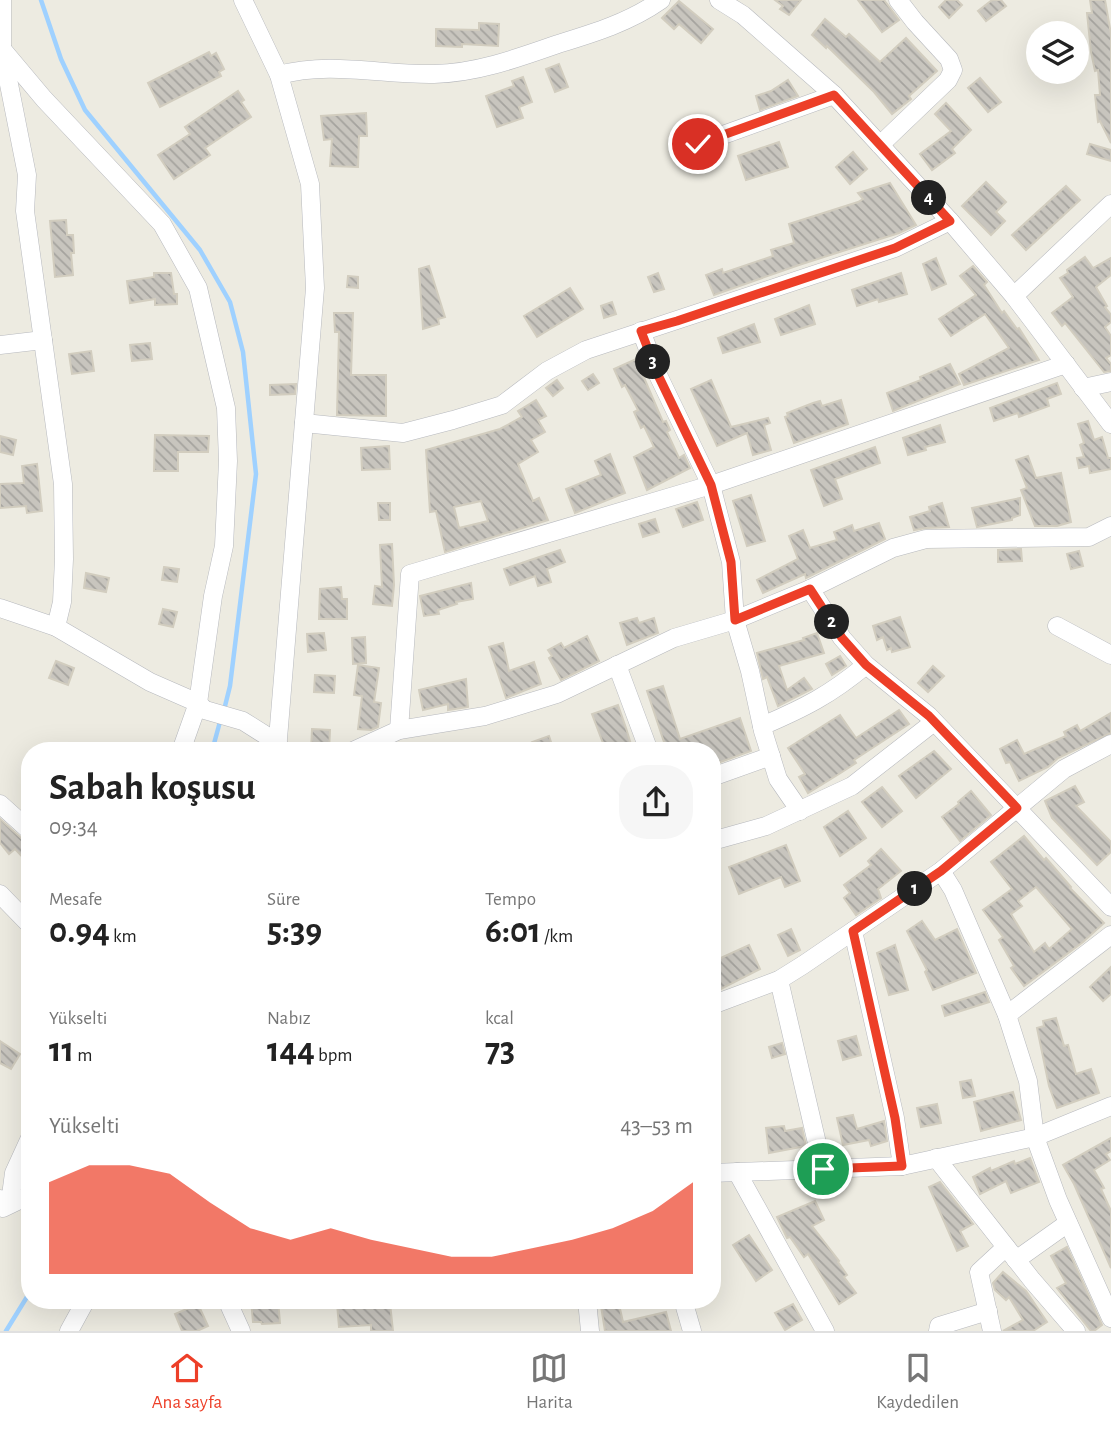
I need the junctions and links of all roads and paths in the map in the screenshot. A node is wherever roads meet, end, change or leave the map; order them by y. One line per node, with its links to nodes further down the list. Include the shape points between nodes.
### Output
1 (2, 0): 6 (street)
2 (243, 0): 7 (street)
3 (661, 0): 7 (street, via 602,30 486,68 435,74 338,67)
4 (720, 0): 8 (street)
5 (898, 0): 10 (street, via 949,59 953,70)
6 (2, 49): 15 (street, via 27,175 25,211); 32 (street, via 162,224 198,288 226,408 228,461 224,546)
7 (279, 75): 20 (street, via 310,184 315,288)
8 (834, 95): 9 (street); 10 (street)
9 (698, 144)
10 (880, 145): 12 (street)
11 (1111, 204): 13 (street)
12 (950, 221): 13 (street); 14 (street, via 895,248)
13 (1014, 296): 17 (street)
14 (641, 331): 20 (street, via 586,350 547,371 502,405 453,420 403,433); 22 (street)
15 (43, 340): 16 (street); 28 (street, via 64,500 62,602)
16 (0, 345)
17 (1066, 364): 19 (street); 22 (street)
18 (1111, 382): 19 (street)
19 (1083, 388): 21 (street)
20 (304, 423): 38 (street)
21 (1111, 424)
22 (711, 485): 26 (street, via 731,562); 35 (street, via 410,574)
23 (1111, 526): 24 (street, via 1089,537 926,539 893,548)
24 (810, 589): 26 (street); 31 (street)
25 (0, 608): 28 (street)
26 (735, 620): 30 (street, via 674,638); 34 (street)
27 (1057, 626): 29 (street)
28 (56, 627): 32 (street)
29 (1111, 655)
30 (617, 665): 35 (street, via 557,694 485,716); 40 (street)
31 (866, 665): 33 (street); 34 (street, via 809,706)
32 (201, 707): 36 (street); 37 (street, via 243,722)
33 (934, 722): 45 (street); 46 (street, via 852,786)
34 (762, 726): 42 (street)
35 (399, 730): 39 (street)
36 (185, 742)
37 (270, 742)
38 (277, 742)
39 (373, 742)
40 (646, 742)
41 (1111, 744): 45 (street, via 1064,769)
42 (771, 756): 43 (street); 46 (street, via 778,779)
43 (721, 774)
44 (0, 804): 47 (street)
45 (1017, 808): 49 (street); 51 (street)
46 (800, 811): 48 (street)
47 (21, 823)
48 (721, 838)
49 (941, 871): 53 (street); 57 (street)
50 (0, 894): 52 (street)
51 (1111, 906)
52 (21, 916)
53 (853, 931): 55 (street); 62 (street)
54 (1111, 935): 57 (street)
55 (779, 980): 56 (street); 63 (street)
56 (721, 1001)
57 (1007, 1015): 59 (street, via 1028,1081)
58 (1111, 1106): 59 (street)
59 (1035, 1137): 61 (street); 68 (street)
60 (21, 1158): 67 (street)
61 (936, 1158): 62 (street); 69 (street)
62 (902, 1166): 63 (street)
63 (823, 1169): 64 (street)
64 (737, 1172): 65 (street); 81 (street)
65 (721, 1173)
66 (21, 1198): 67 (street)
67 (3, 1204)
68 (1068, 1223): 69 (street); 70 (street)
69 (1011, 1254): 75 (street, via 979,1272); 84 (street)
70 (1105, 1290): 76 (street)
71 (81, 1309): 77 (street)
72 (231, 1309): 78 (street)
73 (588, 1309): 79 (street)
74 (686, 1309): 80 (street)
75 (988, 1311): 82 (street, via 939,1326); 83 (street)
76 (1111, 1318)
77 (69, 1331)
78 (241, 1331)
79 (590, 1331)
80 (692, 1331)
81 (825, 1331)
82 (938, 1331)
83 (992, 1331)
84 (1076, 1331)

